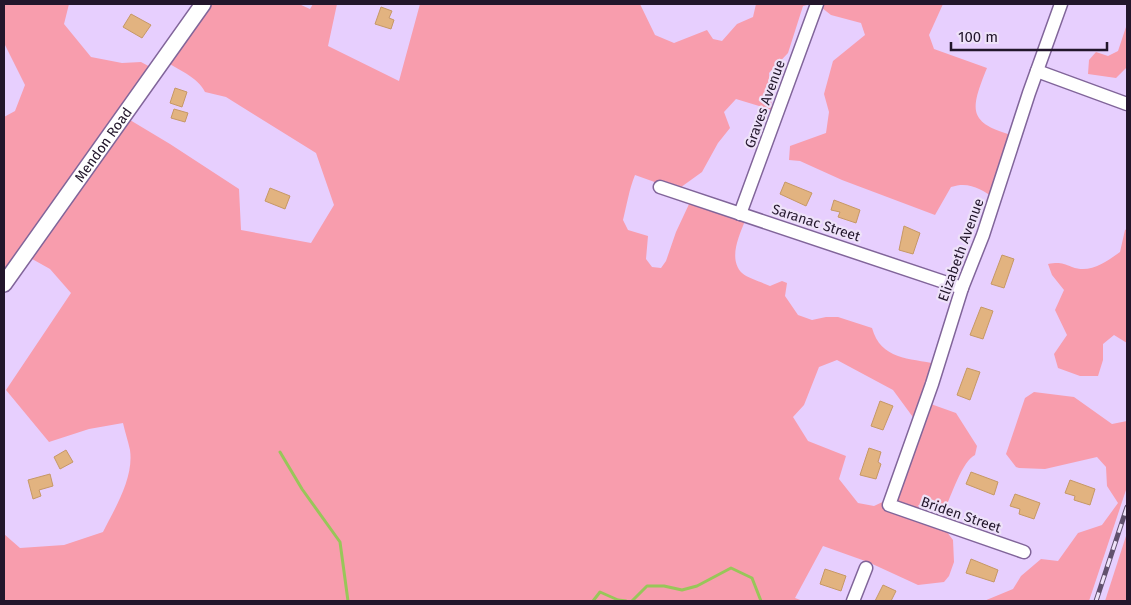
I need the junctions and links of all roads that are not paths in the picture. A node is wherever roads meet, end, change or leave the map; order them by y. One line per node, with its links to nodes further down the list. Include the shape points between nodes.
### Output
1 (203, 4): 8 (street, Mendon Road)
2 (817, 4): 7 (street, Graves Avenue)
3 (1061, 4): 4 (street, Elizabeth Avenue)
4 (1037, 71): 5 (street); 9 (street, Elizabeth Avenue, via 983,235)
5 (1127, 104)
6 (660, 187): 7 (street, Saranac Street)
7 (740, 214): 9 (street, Saranac Street)
8 (5, 279)
9 (962, 288): 10 (street, Elizabeth Avenue)
10 (889, 505): 11 (street, Briden Street)
11 (1024, 552)
12 (866, 568): 13 (street)
13 (853, 601)

